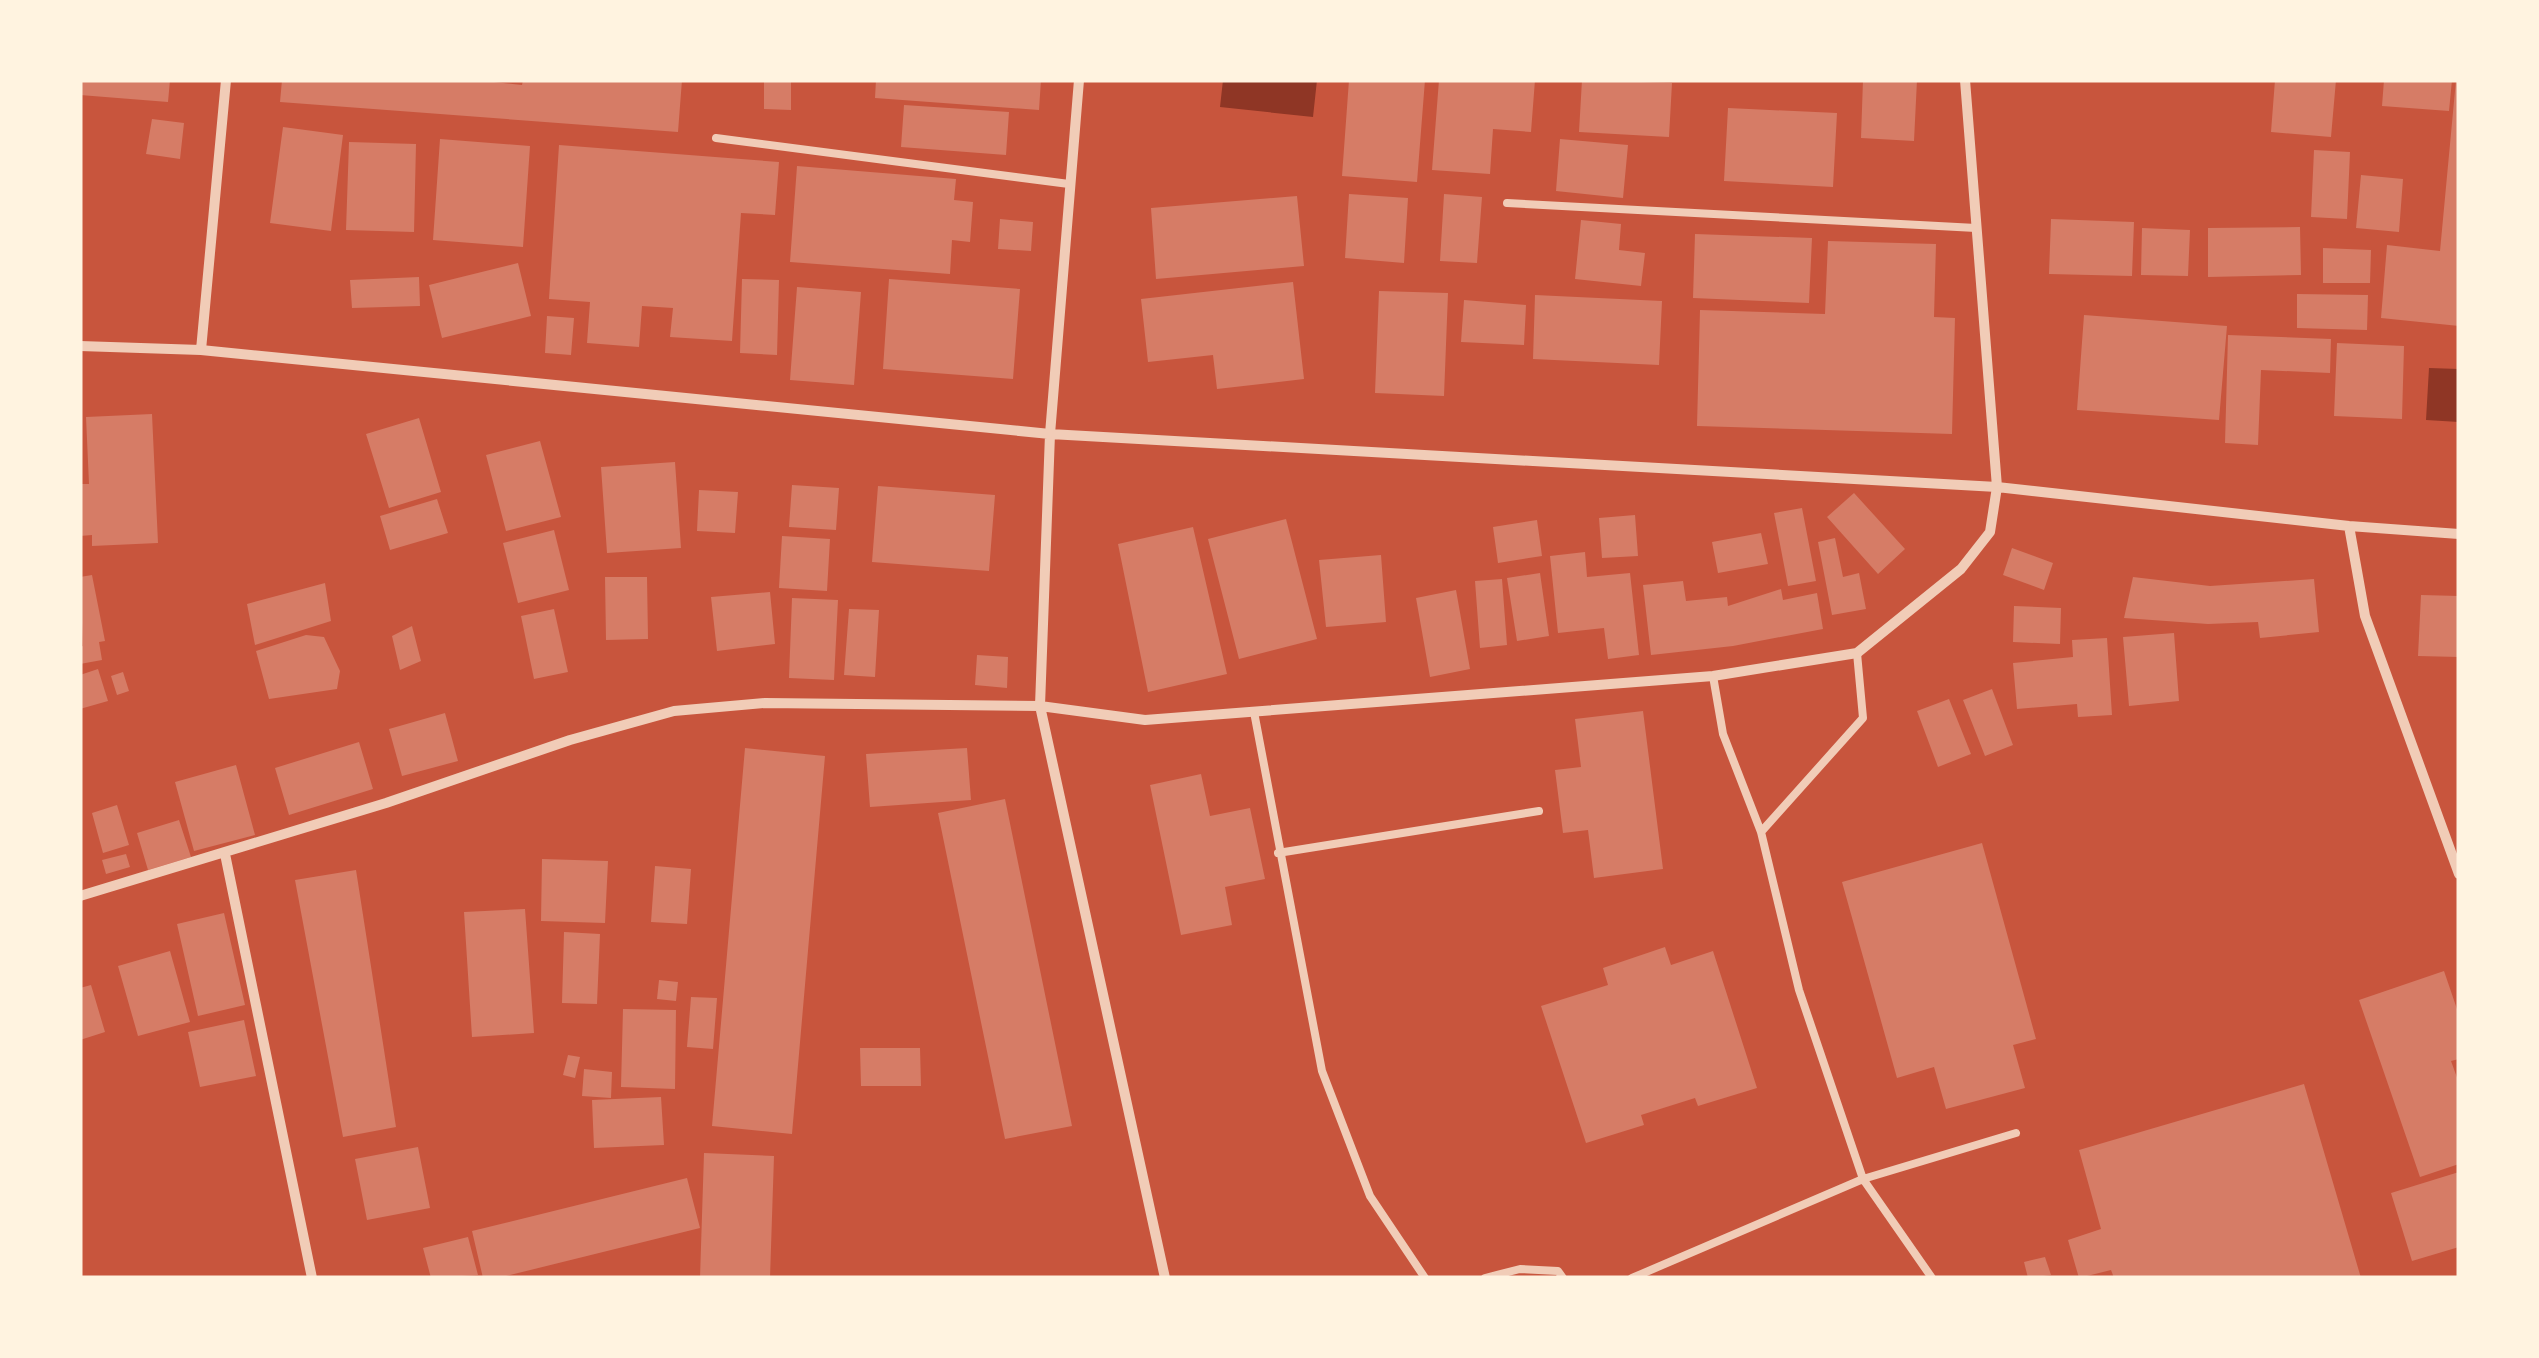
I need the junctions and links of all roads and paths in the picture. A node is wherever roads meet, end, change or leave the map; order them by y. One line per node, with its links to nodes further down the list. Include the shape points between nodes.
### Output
1 (226, 80): 9 (street)
2 (1079, 80): 5 (street)
3 (1964, 80): 7 (street)
4 (716, 138): 5 (lane)
5 (1069, 184): 10 (street)
6 (1507, 204): 7 (lane)
7 (1976, 228): 11 (street)
8 (80, 346): 9 (street)
9 (201, 350): 10 (street)
10 (1050, 434): 11 (street); 16 (street)
11 (1997, 487): 12 (street); 14 (street, via 1990,532 1961,570)
12 (2349, 526): 13 (street); 22 (street, via 2365,616)
13 (2459, 534)
14 (1857, 653): 15 (street); 19 (lane, via 1862,718)
15 (1713, 676): 17 (street); 19 (lane, via 1723,734)
16 (1040, 706): 17 (street, via 1145,720); 21 (street, via 764,703 674,711); 27 (street)
17 (1254, 712): 20 (lane)
18 (1539, 811): 20 (lane)
19 (1761, 832): 25 (lane, via 1799,990)
20 (1278, 853): 28 (lane, via 1322,1071 1370,1196)
21 (226, 854): 23 (street); 26 (street)
22 (2459, 874)
23 (80, 896)
24 (2016, 1134): 25 (lane)
25 (1863, 1179): 31 (lane); 32 (lane)
26 (312, 1278)
27 (1165, 1278)
28 (1425, 1278)
29 (1485, 1278): 30 (lane, via 1520,1268 1558,1271)
30 (1563, 1278)
31 (1632, 1278)
32 (1932, 1278)

